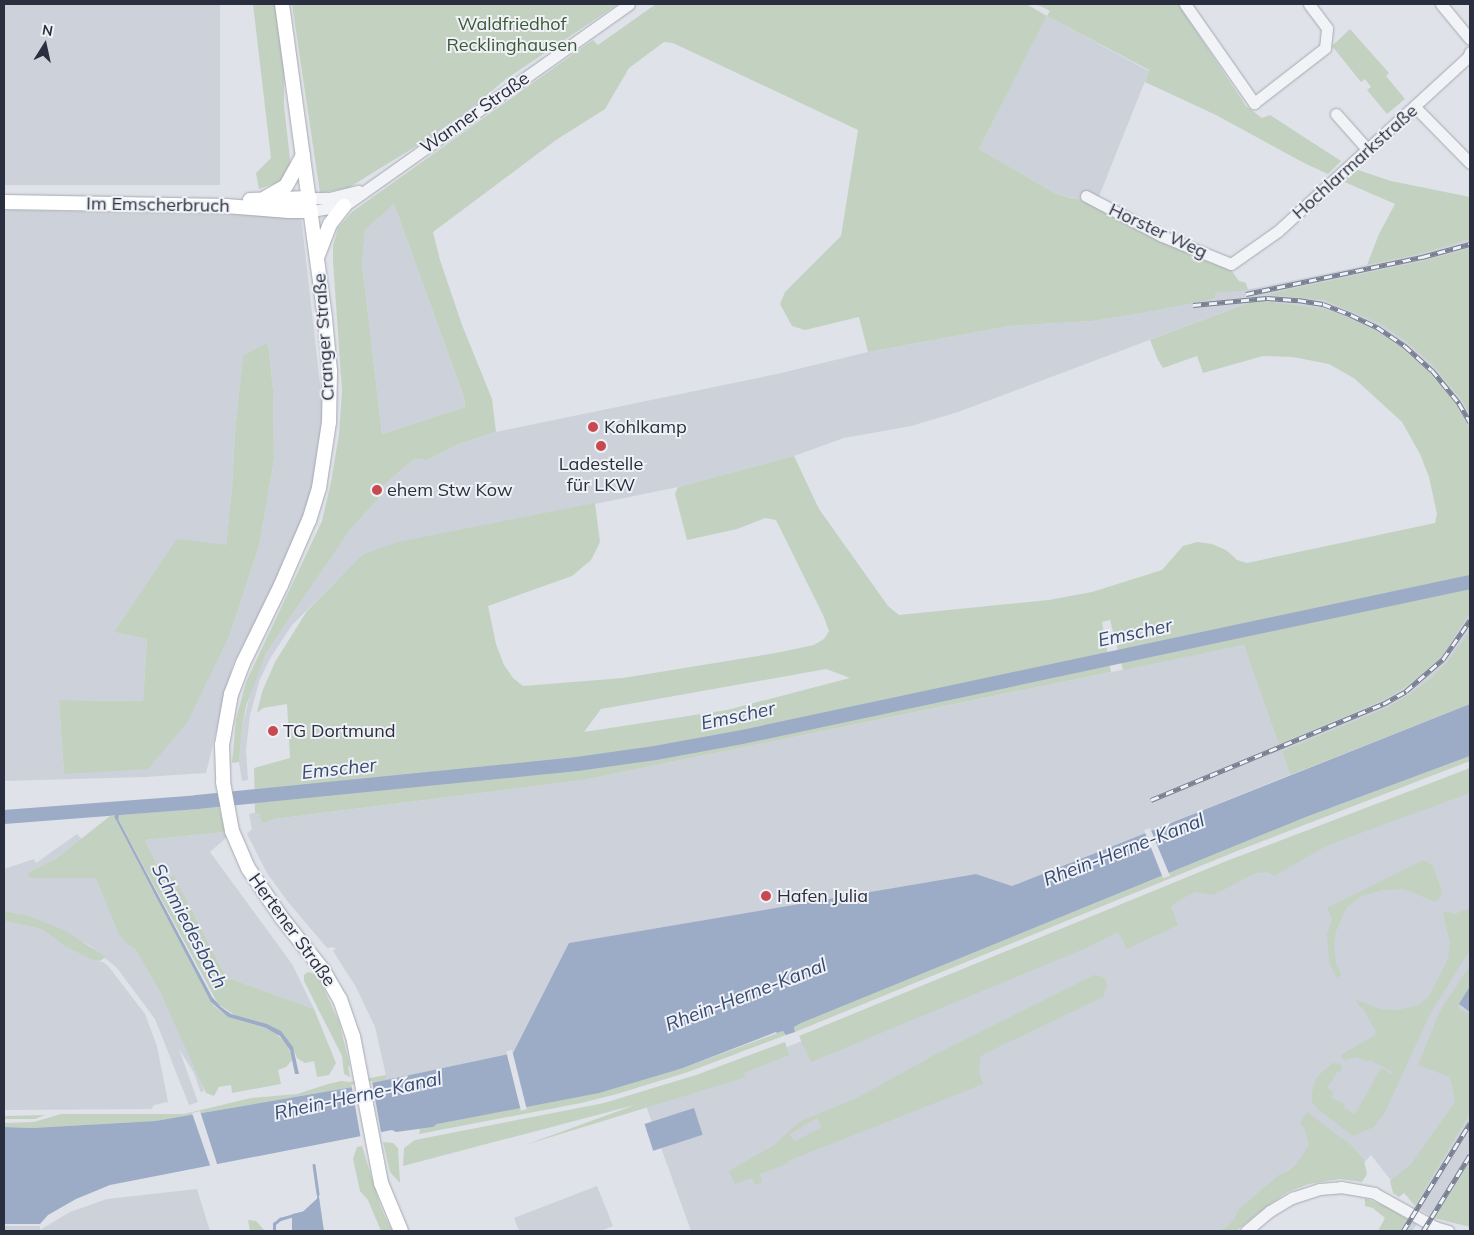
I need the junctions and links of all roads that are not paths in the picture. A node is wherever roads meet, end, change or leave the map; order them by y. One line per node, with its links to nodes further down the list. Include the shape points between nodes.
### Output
1 (282, 4): 11 (main road, Cranger Straße)
2 (629, 4): 13 (street, Wanner Straße)
3 (1185, 4): 4 (street, via 1254,103 1325,48 1327,28)
4 (1309, 4)
5 (1441, 4): 6 (street)
6 (1470, 39)
7 (1470, 52): 8 (street, Hochlarmarkstraße)
8 (1415, 107): 10 (street, Hochlarmarkstraße); 12 (street)
9 (1336, 114): 10 (street)
10 (1368, 150): 21 (street, Hochlarmarkstraße, via 1278,231)
11 (303, 155): 17 (main road, via 286,186); 18 (main road, Cranger Straße)
12 (1468, 156)
13 (369, 188): 18 (street, Wanner Straße); 19 (street, Wanner Straße)
14 (4, 194): 17 (main road, Im Emscherbruch)
15 (1086, 196): 21 (street, Horster Weg, via 1162,236)
16 (4, 202): 17 (main road, Im Emscherbruch)
17 (254, 204): 18 (main road, Im Emscherbruch)
18 (310, 204): 19 (street, Wanner Straße); 20 (main road, Cranger Straße)
19 (344, 206): 20 (main road, via 330,224)
20 (318, 256): 22 (main road, Cranger Straße, via 330,371 325,456 298,548 231,694 222,745 223,782)
21 (1231, 264)
22 (231, 824): 23 (main road, Hertener Straße, via 255,880 333,985 353,1036 381,1183)
23 (401, 1231)
24 (1246, 1231): 25 (street, via 1292,1198 1320,1189 1341,1187 1374,1193)
25 (1448, 1231)

